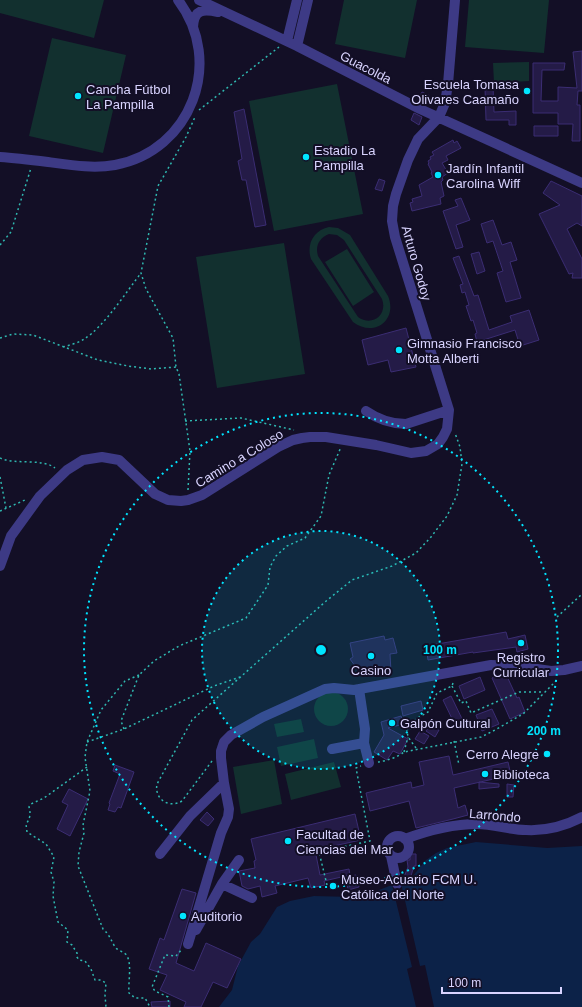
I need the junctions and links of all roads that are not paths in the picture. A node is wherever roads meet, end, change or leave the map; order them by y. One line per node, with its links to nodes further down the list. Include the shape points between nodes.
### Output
1 (178, 0): 7 (street)
2 (199, 0): 6 (street, Guacolda)
3 (297, 0): 8 (street)
4 (308, 0): 9 (street)
5 (455, 0): 10 (street, Arturo Godoy, via 448,84 445,103)
6 (225, 13): 7 (street, Guacolda, via 202,11 194,18); 8 (street, Guacolda)
7 (193, 27): 11 (street, via 200,62 196,93 182,121 161,144 138,158 103,167)
8 (287, 41): 9 (street, Guacolda)
9 (296, 46): 10 (street, Guacolda)
10 (439, 117): 12 (street, Guacolda); 14 (street, Arturo Godoy, via 418,139 408,160 396,194 392,221)
11 (0, 157)
12 (582, 183)
13 (366, 411): 14 (street, via 380,420 400,424)
14 (449, 412): 15 (street, Camino a Coloso, via 447,429 443,437 438,444 426,451 411,453 344,440 302,438 282,445 202,495 188,500 174,501 155,494 119,460 108,457 83,460 72,466 40,496 16,528 7,544)
15 (0, 566)
16 (582, 666): 17 (street, via 551,671 491,665)
17 (359, 689): 18 (street, via 365,729); 21 (street, via 320,690 231,735 221,750)
18 (364, 743): 19 (street); 20 (street)
19 (332, 749)
20 (369, 763)
21 (224, 783): 24 (street, via 190,816); 27 (street, via 229,801 228,817 188,944)
22 (582, 817): 23 (street, Larrondo, via 563,826 544,829 525,830 466,824 436,829)
23 (405, 839): 25 (street, via 409,846 407,854 400,858); 25 (street, via 396,836 389,841 386,849)
24 (160, 854)
25 (391, 856): 28 (street)
26 (239, 860): 27 (street)
27 (222, 884): 29 (street)
28 (397, 884)
29 (252, 898)

